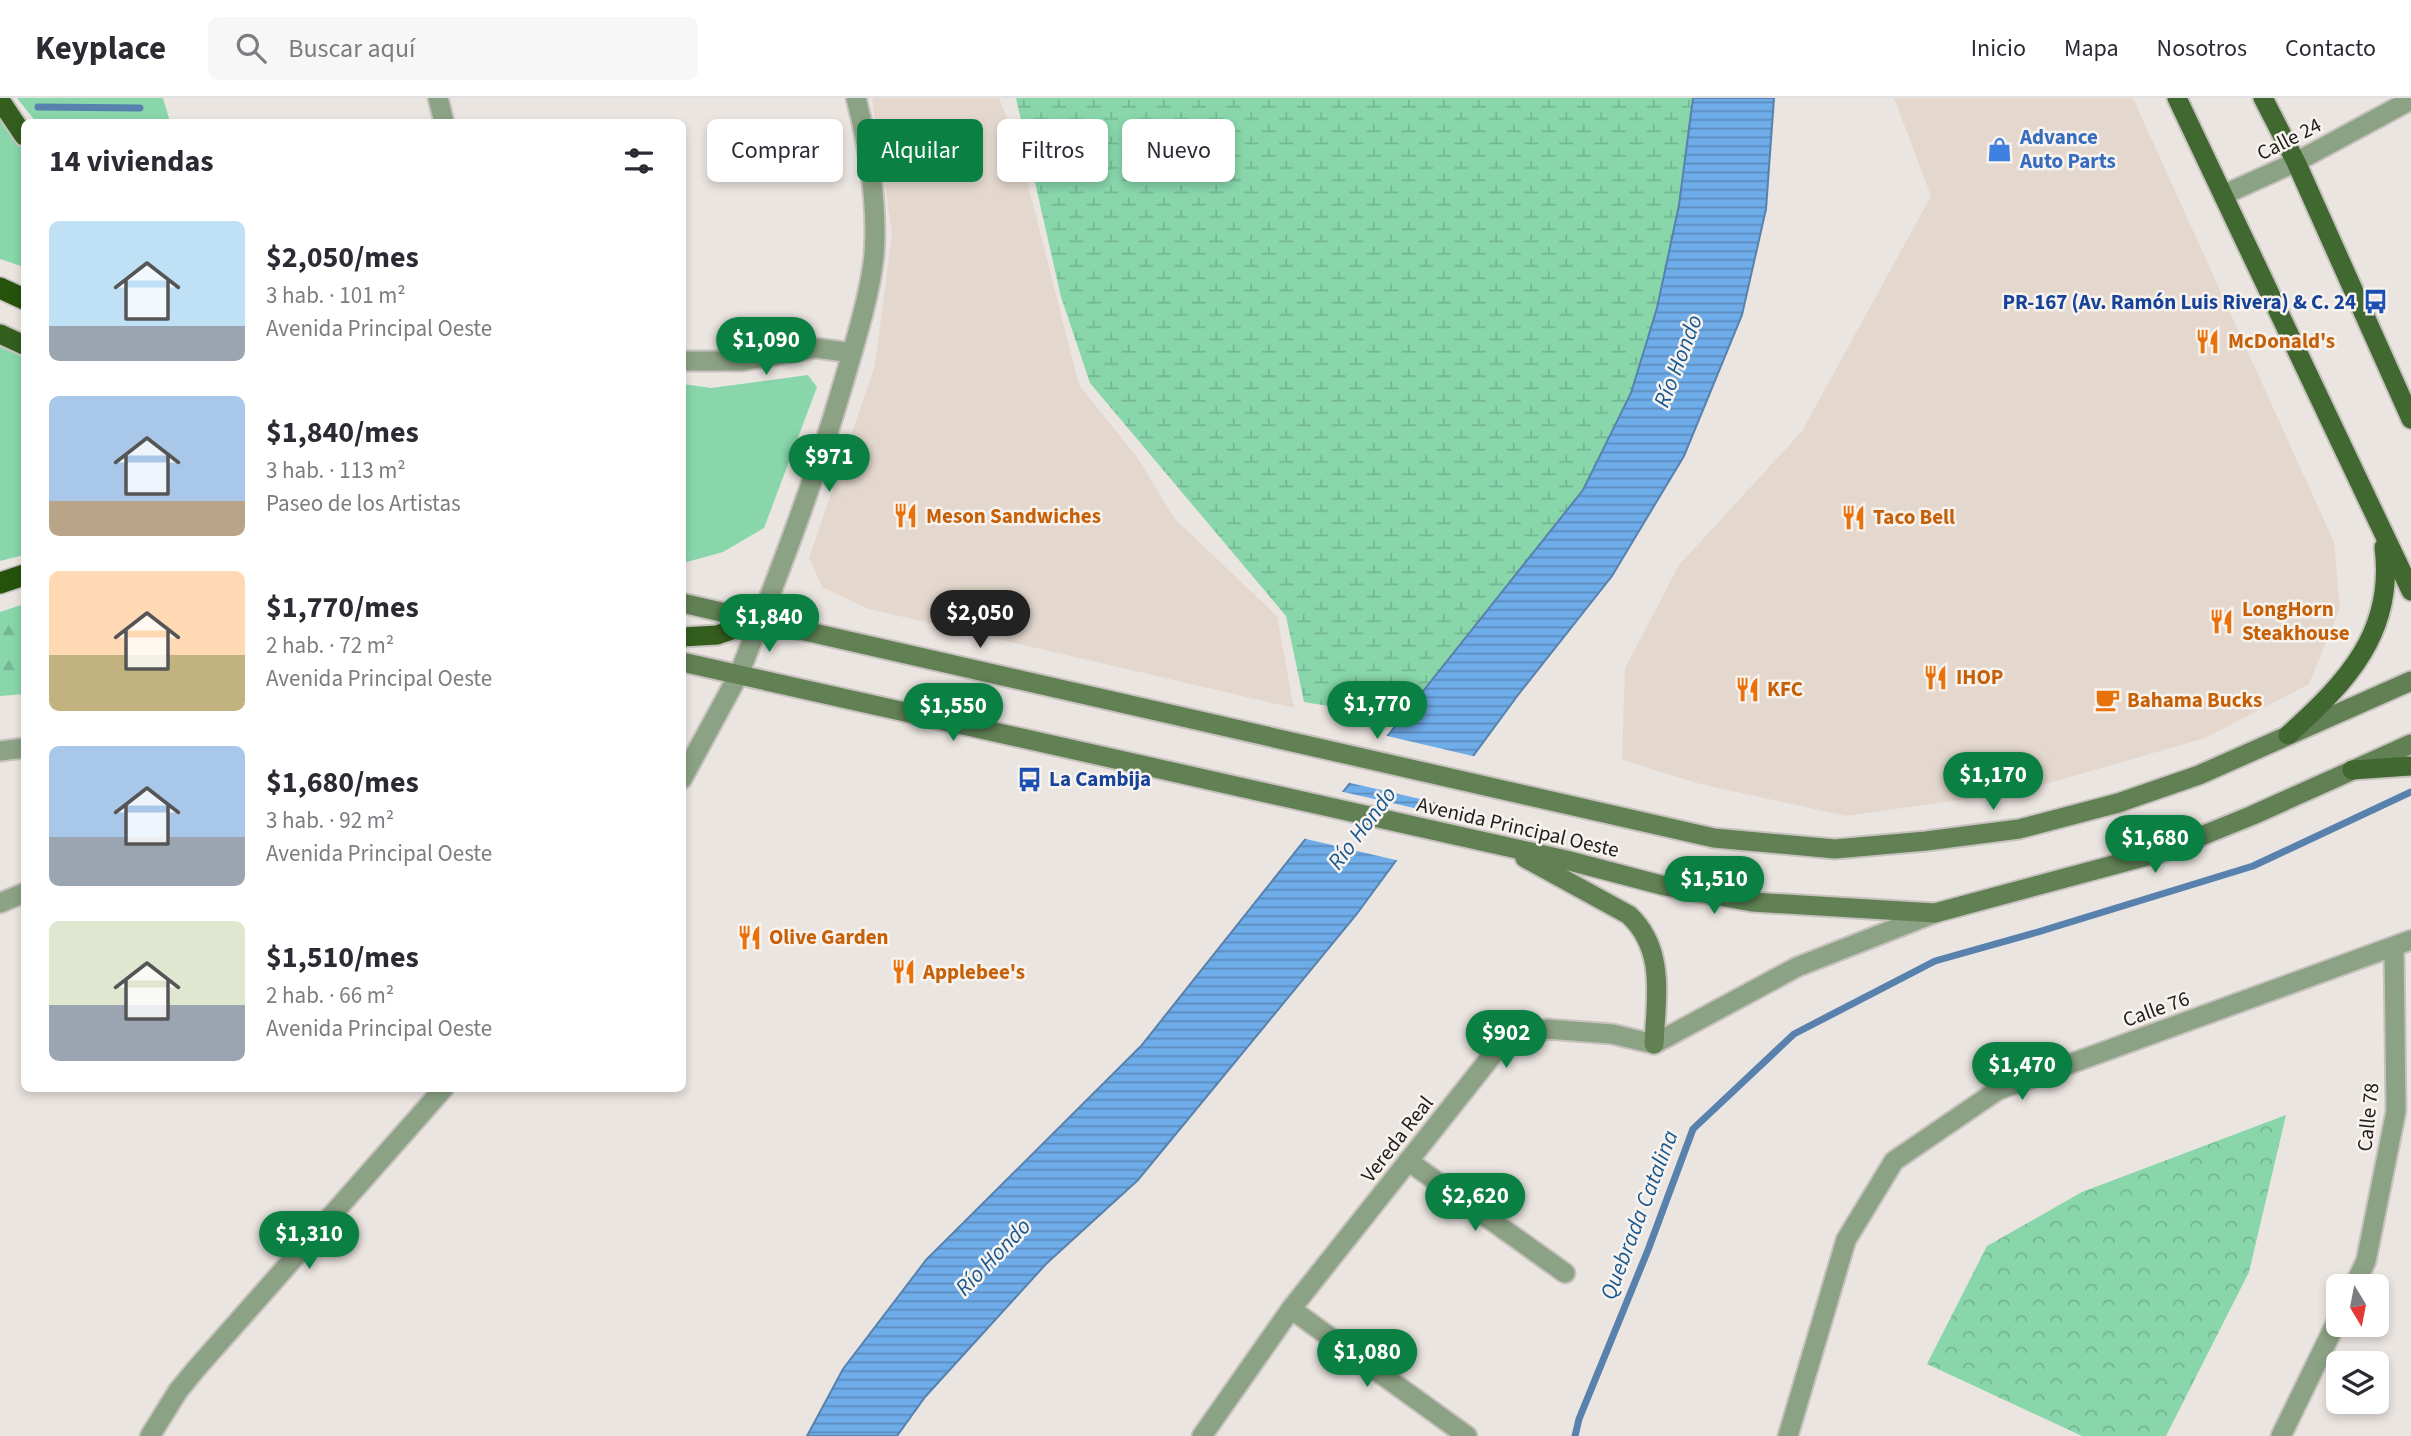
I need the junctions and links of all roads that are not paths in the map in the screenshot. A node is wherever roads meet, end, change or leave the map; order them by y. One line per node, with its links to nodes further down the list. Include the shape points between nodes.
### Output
1 (438, 98): 7 (street)
2 (856, 98): 15 (street, via 875,211 874,257)
3 (2177, 98): 10 (main road)
4 (2263, 98): 9 (main road)
5 (0, 100): 8 (highway)
6 (2411, 100): 9 (street, Calle 24)
7 (443, 119)
8 (21, 132)
9 (2296, 162): 10 (street, Calle 24); 17 (main road)
10 (2223, 195): 18 (main road)
11 (0, 288): 12 (highway)
12 (21, 298)
13 (0, 334): 14 (highway)
14 (21, 344)
15 (852, 353): 16 (street, via 816,348 743,360); 23 (street, via 819,463)
16 (686, 361)
17 (2411, 419)
18 (2382, 529): 21 (main road); 28 (main road, via 2387,573 2381,614 2369,642 2350,673)
19 (21, 576): 20 (highway)
20 (0, 583)
21 (2411, 591)
22 (686, 604): 23 (main road, Avenida Principal Oeste)
23 (761, 620): 24 (highway, via 717,635); 26 (street); 28 (main road, Avenida Principal Oeste, via 1714,838 1835,849 2019,829 2118,803 2199,775)
24 (686, 637)
25 (686, 664): 26 (main road, Avenida Principal Oeste)
26 (740, 674): 33 (street); 35 (main road, Avenida Principal Oeste)
27 (2411, 681): 28 (main road, Avenida Principal Oeste)
28 (2288, 735)
29 (2411, 744): 34 (main road, Avenida Principal Oeste)
30 (21, 748): 31 (street)
31 (0, 751)
32 (2411, 766): 34 (main road)
33 (686, 770)
34 (2352, 771): 38 (main road, Avenida Principal Oeste, via 2162,852)
35 (1503, 846): 38 (main road, Avenida Principal Oeste, via 1752,902); 40 (main road, via 1629,915 1643,929 1654,955)
36 (21, 894): 37 (street)
37 (0, 903)
38 (1935, 913): 40 (street, via 1797,967)
39 (2403, 944): 44 (street, Calle 78, via 2396,1111); 50 (street, Calle 76, via 1998,1090 1894,1161 1846,1240)
40 (1654, 1044): 42 (street, Vereda Real, via 1612,1034 1547,1029 1502,1043)
41 (440, 1092): 47 (street, via 196,1369)
42 (1408, 1161): 43 (street); 45 (street, Vereda Real)
43 (1564, 1273)
44 (2360, 1274)
45 (1291, 1309): 48 (street, Vereda Real); 49 (street)
46 (2329, 1337): 51 (street)
47 (150, 1436)
48 (1202, 1436)
49 (1467, 1436)
50 (1788, 1436)
51 (2281, 1436)

